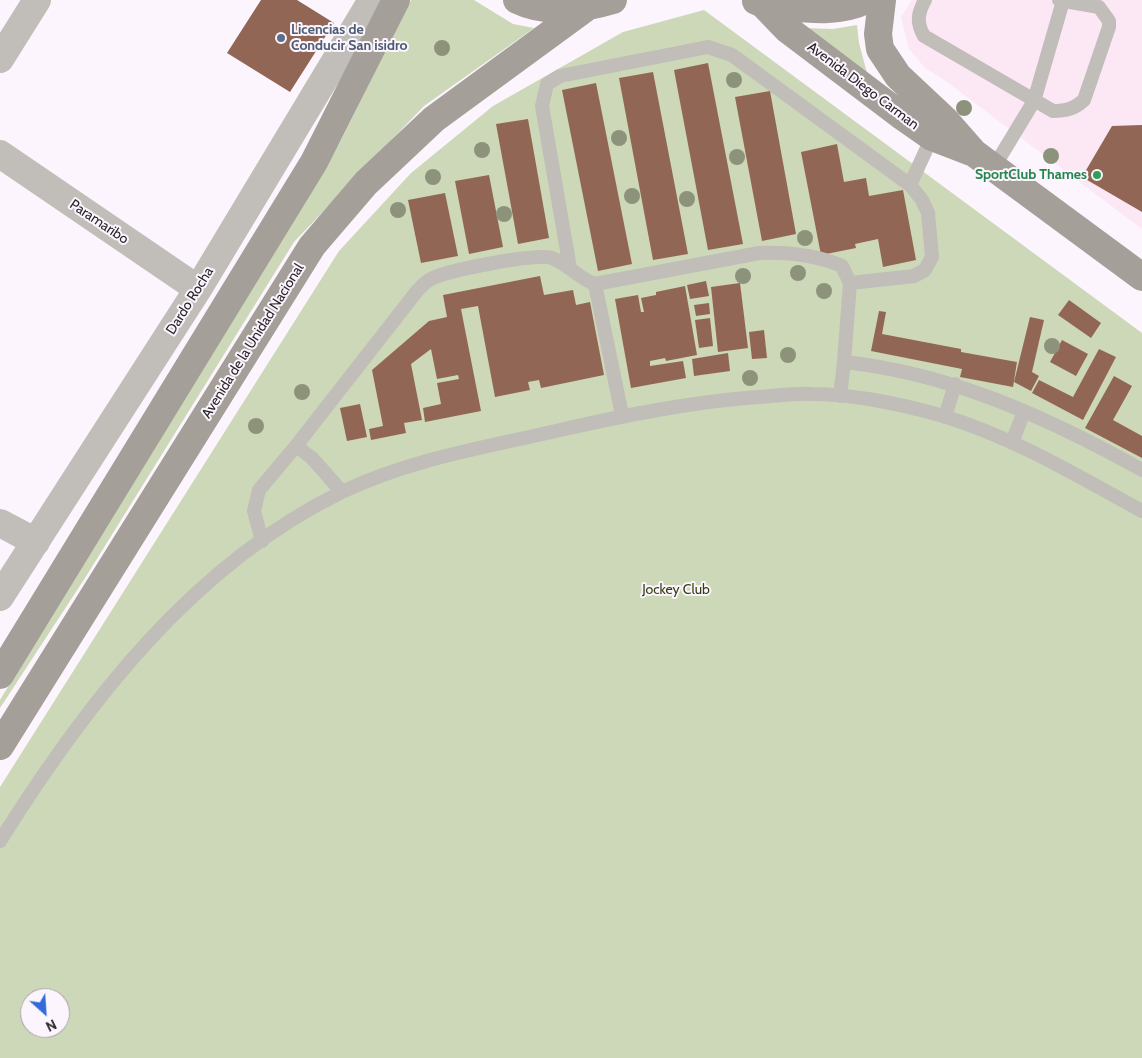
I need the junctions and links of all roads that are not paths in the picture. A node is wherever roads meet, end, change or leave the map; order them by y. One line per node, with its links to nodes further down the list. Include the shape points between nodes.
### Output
1 (37, 0): 12 (street)
2 (372, 0): 22 (street, Dardo Rocha)
3 (396, 0): 38 (main road, via 314,162)
4 (517, 0): 11 (main road, via 551,10)
5 (866, 0): 10 (main road, via 840,9)
6 (882, 0): 16 (main road, Avenida Diego Carman, via 878,34 880,49 888,64)
7 (925, 0): 13 (lane, via 918,22 924,36)
8 (1060, 0): 9 (lane)
9 (1063, 1): 13 (lane); 13 (lane, via 1098,7 1109,21 1109,27 1084,100 1064,111 1053,111)
10 (758, 2): 14 (main road, Avenida Diego Carman, via 787,29)
11 (600, 4): 39 (main road, Avenida de la Unidad Nacional, via 434,119 366,183 312,246)
12 (0, 59)
13 (1034, 101): 16 (lane)
14 (932, 137): 16 (main road, Avenida Diego Carman); 17 (lane)
15 (0, 154): 22 (street, Paramaribo)
16 (984, 160): 19 (main road, Avenida Diego Carman)
17 (910, 185): 18 (lane, via 720,49 708,47 560,76 547,84 542,106); 20 (lane, via 928,213 932,257 925,270 914,276)
18 (570, 268): 21 (lane); 30 (lane, via 551,258 532,257 444,273 429,279)
19 (1142, 277)
20 (850, 283): 21 (lane, via 842,266 826,259 780,252 759,253); 23 (lane)
21 (595, 284): 27 (lane)
22 (198, 290): 36 (street, Dardo Rocha)
23 (844, 362): 24 (lane); 25 (lane)
24 (955, 384): 26 (lane); 28 (lane)
25 (840, 396): 27 (lane, via 810,393 716,400); 28 (lane)
26 (1024, 411): 29 (lane); 31 (lane)
27 (622, 415): 32 (lane, via 400,468)
28 (945, 417): 29 (lane)
29 (1012, 443): 33 (lane)
30 (296, 446): 32 (lane, via 312,458); 35 (lane, via 259,490 254,511)
31 (1142, 470)
32 (342, 492): 35 (lane)
33 (1142, 511)
34 (0, 523): 36 (street)
35 (262, 541): 40 (lane, via 224,569 158,630 105,690 36,783)
36 (36, 542): 37 (street, Dardo Rocha)
37 (0, 597)
38 (0, 675)
39 (0, 746)
40 (0, 841)

